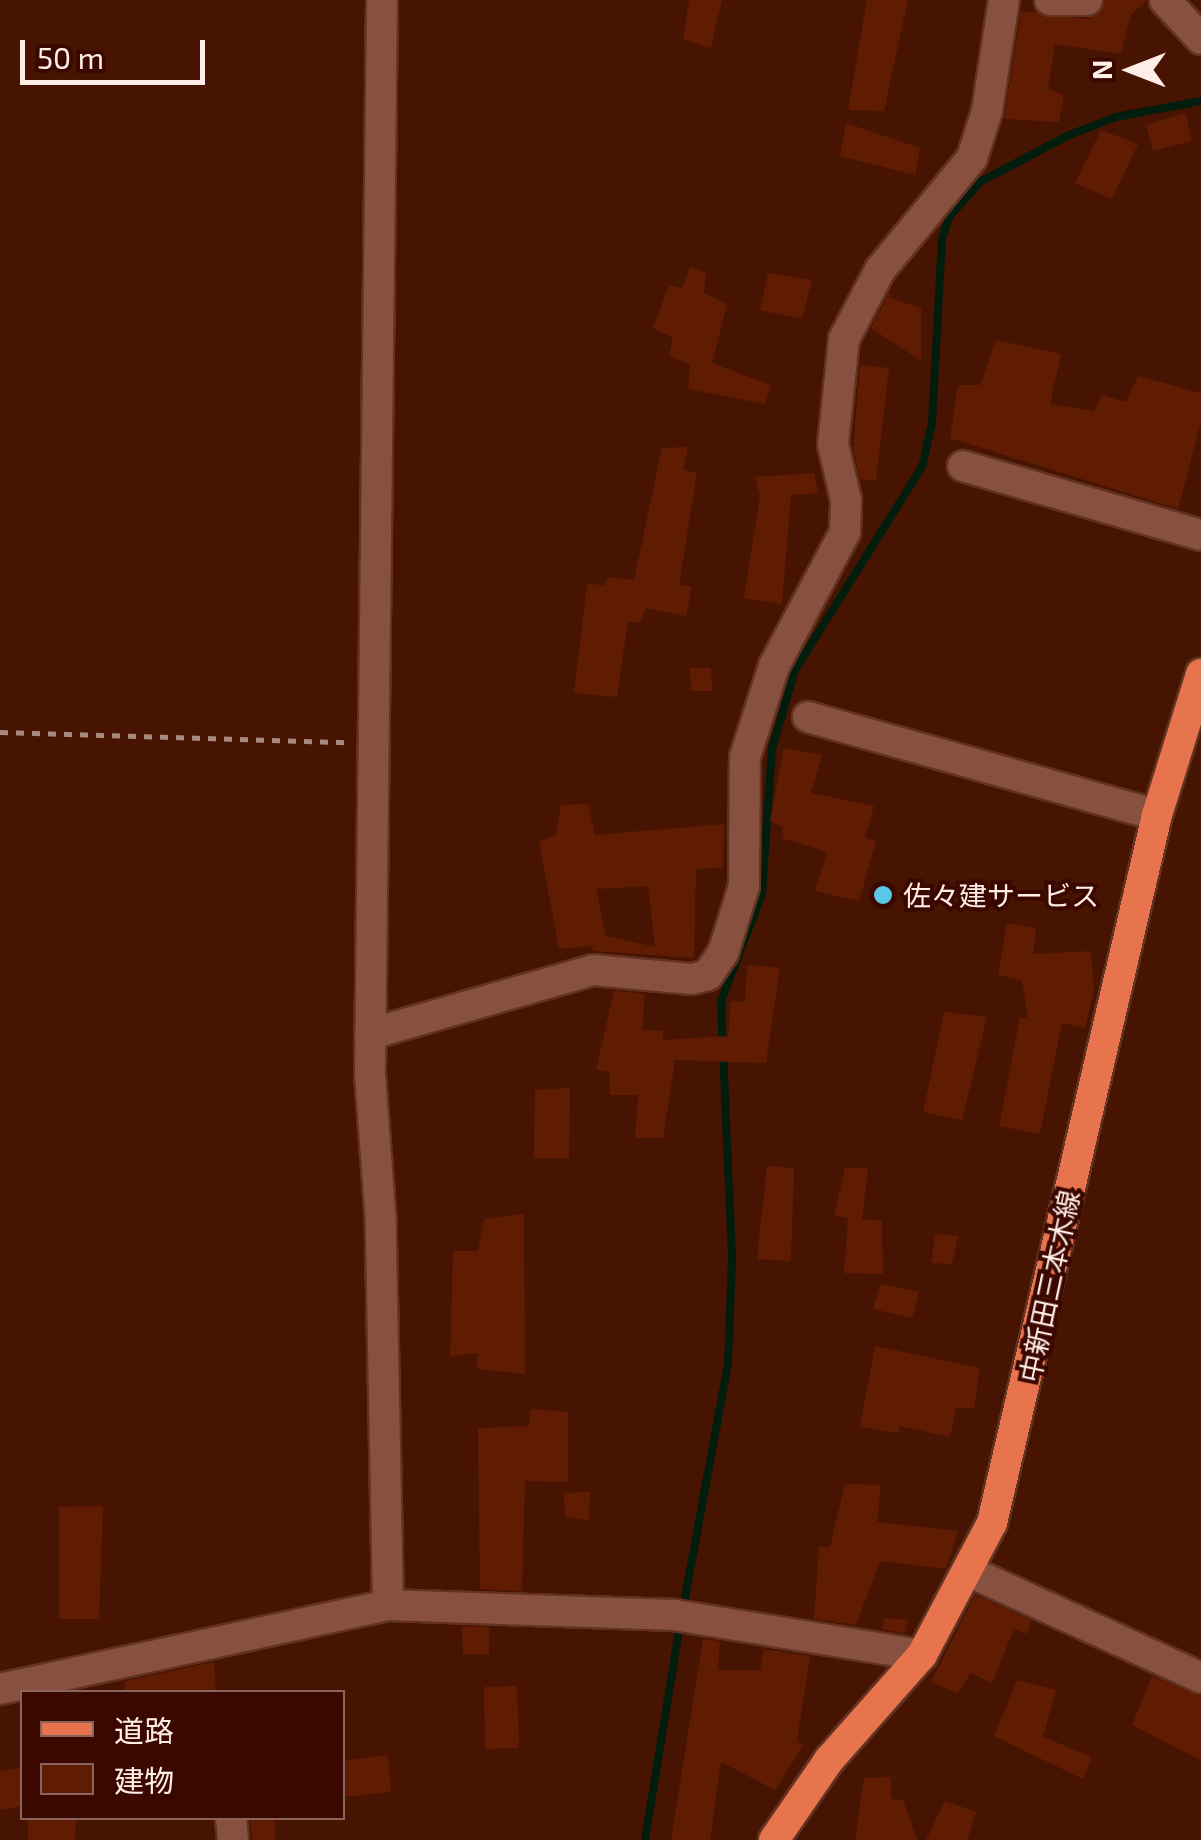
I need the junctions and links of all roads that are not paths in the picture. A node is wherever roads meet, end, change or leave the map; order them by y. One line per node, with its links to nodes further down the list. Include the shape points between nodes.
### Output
1 (382, 0): 12 (street)
2 (1004, 0): 12 (street, via 987,110 972,158 880,270 844,339 833,444 846,500 845,532 774,666 745,757 744,886 723,954 708,975 692,979 593,970)
3 (1050, 0): 4 (street)
4 (1087, 0)
5 (1166, 0): 6 (street)
6 (1201, 39)
7 (963, 466): 8 (street)
8 (1201, 535)
9 (1201, 674): 11 (main road, 中新田三本木線)
10 (808, 717): 11 (street)
11 (1157, 815): 13 (main road, 中新田三本木線, via 1009,1467)
12 (370, 1034): 14 (street, via 381,1224)
13 (970, 1572): 15 (main road, 中新田三本木線); 16 (street)
14 (388, 1605): 15 (street, via 681,1616); 17 (street)
15 (922, 1655): 18 (main road, 中新田三本木線, via 829,1760)
16 (1201, 1678)
17 (0, 1689)
18 (774, 1840)

